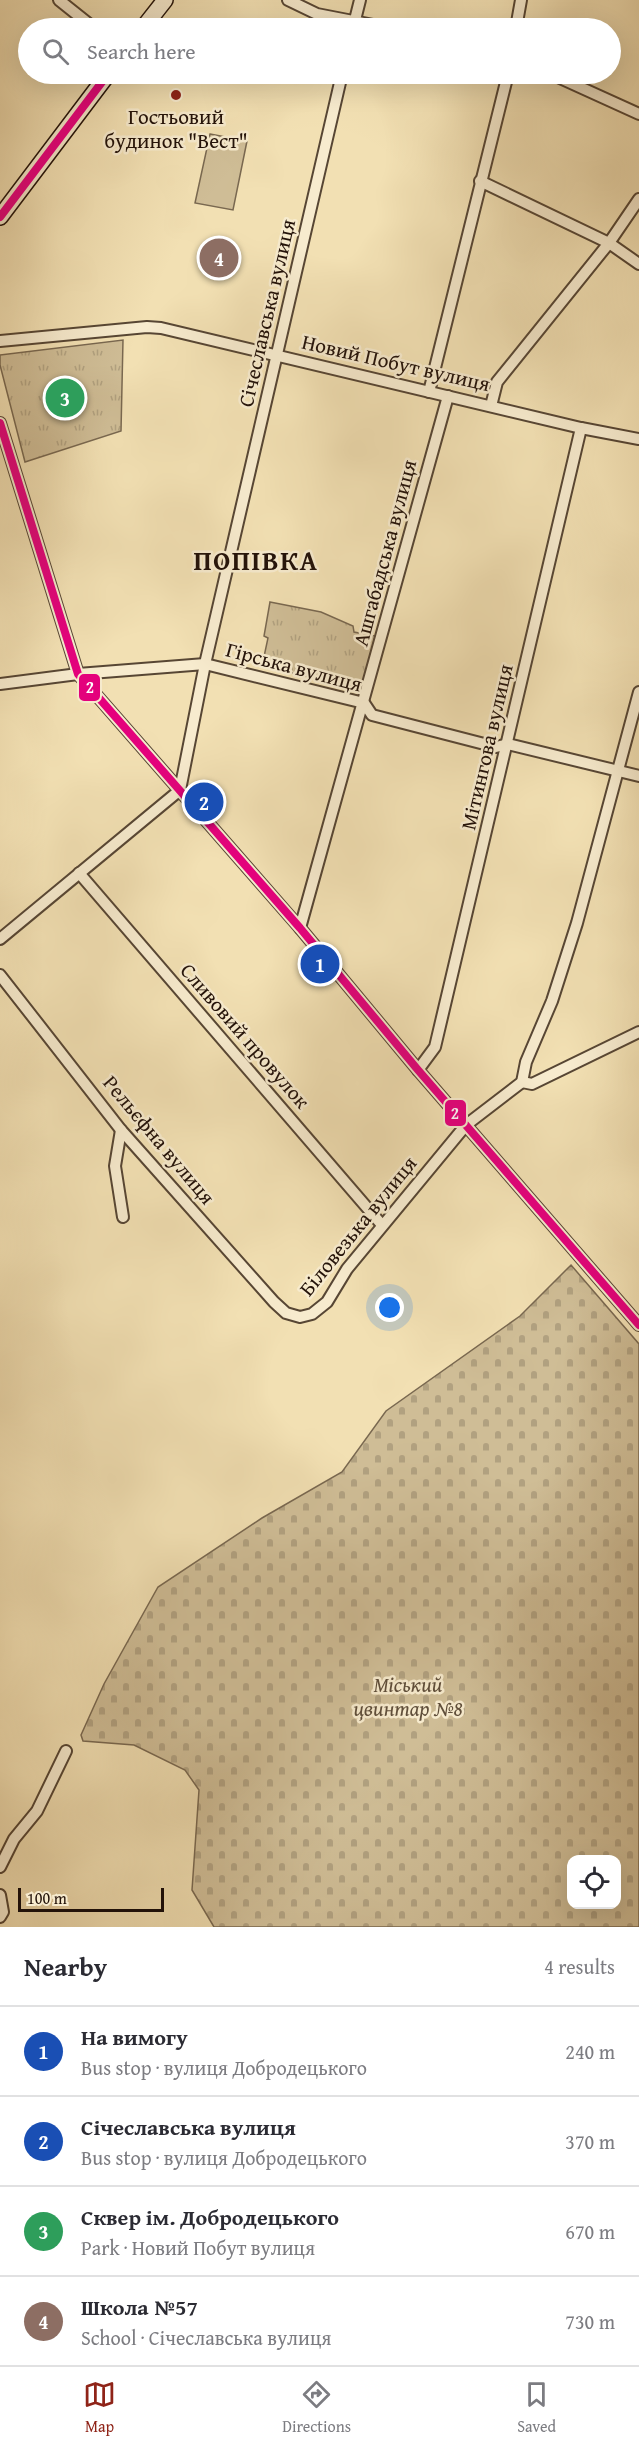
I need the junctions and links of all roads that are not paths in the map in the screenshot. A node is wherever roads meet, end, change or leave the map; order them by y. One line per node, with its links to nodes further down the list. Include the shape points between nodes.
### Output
1 (59, 0): 6 (street)
2 (165, 0): 7 (main road)
3 (288, 0): 8 (street)
4 (360, 0): 9 (street)
5 (521, 0): 10 (street)
6 (82, 18)
7 (151, 18)
8 (330, 18)
9 (356, 18)
10 (518, 18)
11 (100, 84): 18 (main road)
12 (340, 84): 22 (street, Січеславська вулиця)
13 (505, 84): 16 (street)
14 (573, 84): 15 (street)
15 (639, 114)
16 (480, 181): 19 (street); 23 (street)
17 (639, 199): 19 (street)
18 (0, 217)
19 (609, 243): 20 (street); 25 (street, via 497,382)
20 (639, 264)
21 (0, 341): 22 (street, Новий Побут вулиця, via 147,327)
22 (277, 355): 23 (street, Новий Побут вулиця); 29 (street, Січеславська вулиця)
23 (429, 392): 24 (street, Новий Побут вулиця)
24 (448, 396): 25 (street, Новий Побут вулиця); 33 (street, Ашгабадська вулиця)
25 (491, 406): 27 (street, Новий Побут вулиця)
26 (0, 423): 30 (street)
27 (581, 428): 28 (street, Новий Побут вулиця); 34 (street, Мітингова вулиця)
28 (639, 439)
29 (205, 664): 30 (street, Гірська вулиця); 33 (street, Гірська вулиця); 37 (street, Січеславська вулиця)
30 (78, 674): 31 (street, Гірська вулиця); 37 (street)
31 (0, 684)
32 (639, 692): 35 (street)
33 (364, 703): 34 (street, Гірська вулиця, via 372,715 496,747); 39 (street, Ашгабадська вулиця)
34 (508, 744): 35 (street, Гірська вулиця); 43 (street, Мітингова вулиця, via 435,1047)
35 (619, 771): 36 (street, Гірська вулиця); 44 (street, via 578,924)
36 (639, 776)
37 (180, 790): 38 (street); 39 (street)
38 (80, 873): 40 (street); 48 (street, Сливовий провулок)
39 (300, 928): 43 (street)
40 (0, 939)
41 (0, 975): 46 (street, Рельєфна вулиця)
42 (639, 1032): 44 (street, via 532,1084)
43 (418, 1070): 45 (street)
44 (522, 1082): 45 (street, Біловезька вулиця)
45 (466, 1125): 48 (street, Біловезька вулиця); 50 (street)
46 (121, 1130): 47 (street, via 115,1166); 49 (street, Рельєфна вулиця, via 274,1302 286,1313)
47 (123, 1217)
48 (382, 1225): 49 (street, Біловезька вулиця, via 327,1302 312,1314)
49 (300, 1317)
50 (639, 1325)
51 (66, 1751): 52 (street, via 37,1811 14,1839)
52 (0, 1867)
53 (0, 1895): 54 (street)
54 (0, 1917)

